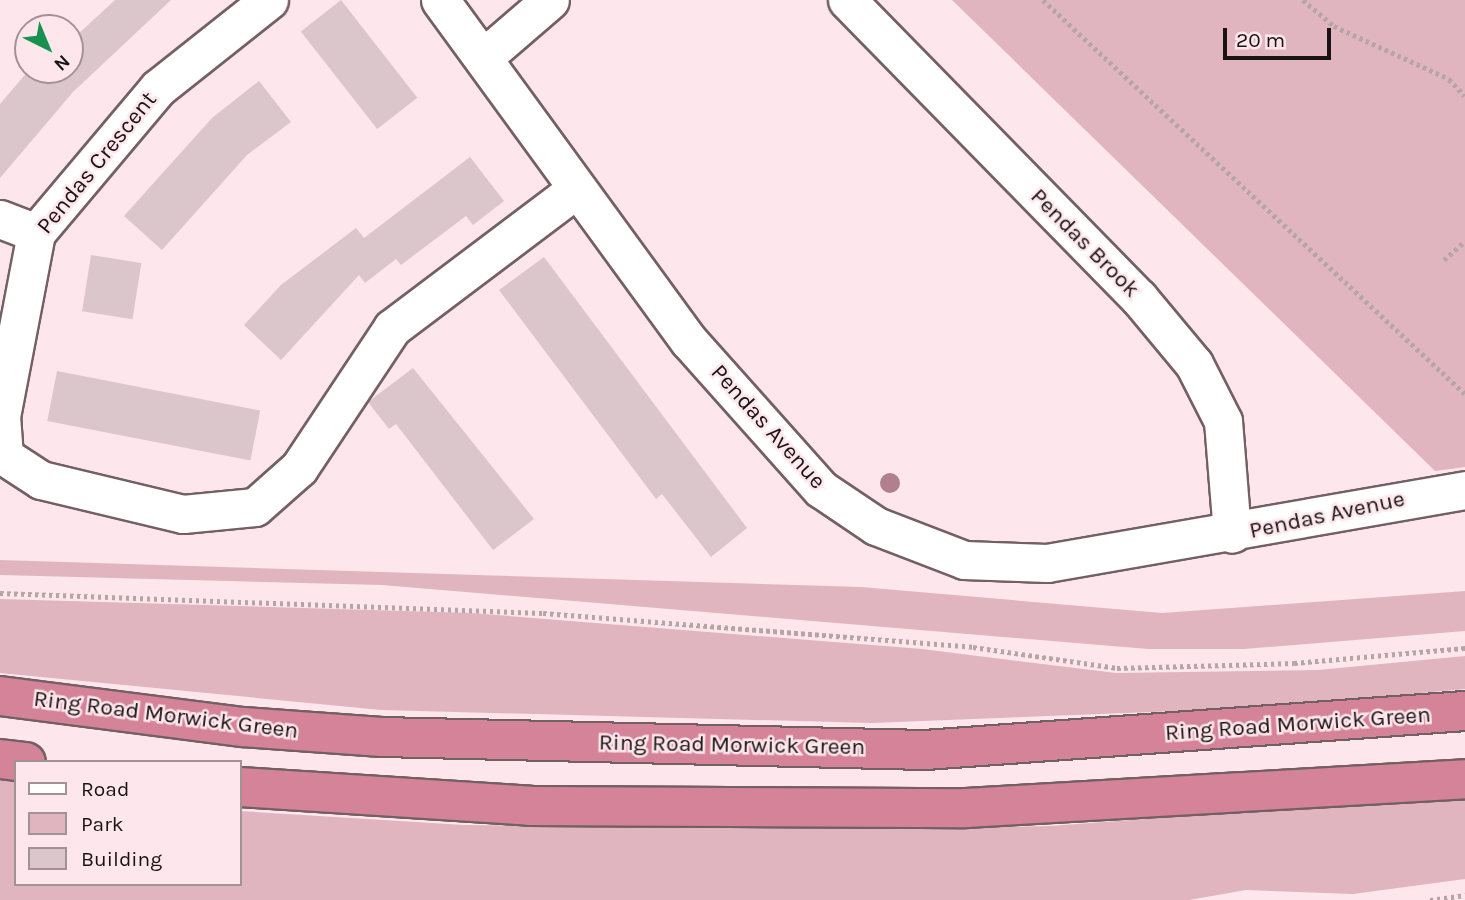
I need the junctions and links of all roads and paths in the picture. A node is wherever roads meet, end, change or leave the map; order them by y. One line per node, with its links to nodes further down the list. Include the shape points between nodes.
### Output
1 (269, 0): 11 (street, Pendas Crescent, via 158,88)
2 (440, 0): 7 (street, Pendas Avenue)
3 (550, 0): 7 (street)
4 (847, 0): 16 (street, Pendas Brook, via 1139,298 1194,364 1223,421)
5 (1043, 0): 14 (path)
6 (1303, 0): 8 (path, via 1334,26 1449,79)
7 (484, 57): 9 (street, Pendas Avenue)
8 (1465, 96)
9 (574, 191): 11 (street, Pendas Crescent, via 392,328 299,468 255,507 183,514 41,480 4,456 1,416); 16 (street, Pendas Avenue, via 689,341 821,489 876,526 964,559 1047,563)
10 (0, 219): 11 (street)
11 (36, 233)
12 (1465, 241): 13 (path)
13 (1444, 260)
14 (1465, 394)
15 (1465, 490): 16 (street, Pendas Avenue)
16 (1232, 534)
17 (0, 593): 18 (path, via 543,613 973,646 1117,668 1294,663)
18 (1465, 648)
19 (0, 696): 20 (highway, Ring Road Morwick Green, via 243,727 382,737 925,750)
20 (1465, 711)
21 (1465, 779): 22 (highway, via 966,808 530,806)
22 (242, 788)
23 (1465, 895): 24 (path)
24 (1430, 900)

